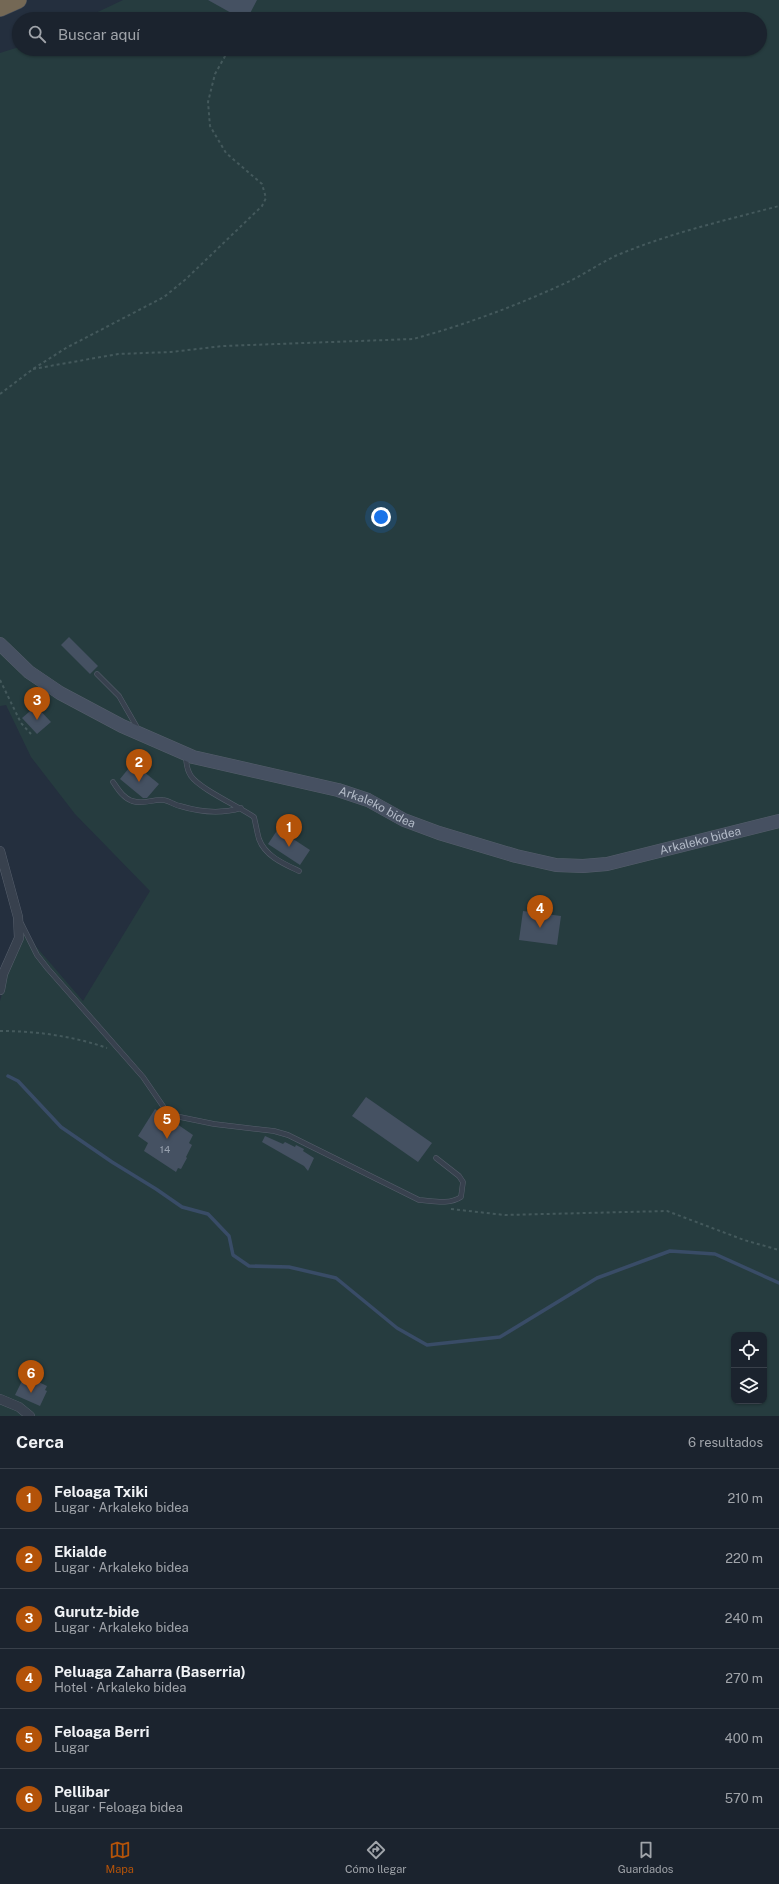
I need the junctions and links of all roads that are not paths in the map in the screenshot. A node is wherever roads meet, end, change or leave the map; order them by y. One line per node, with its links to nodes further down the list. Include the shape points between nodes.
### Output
1 (18, 0): 2 (highway)
2 (0, 8)
3 (0, 644): 5 (street, Arkaleko bidea, via 29,672 60,693)
4 (97, 674): 5 (lane, via 119,696)
5 (140, 734): 6 (street, Arkaleko bidea)
6 (185, 754): 8 (lane, via 191,777 201,786); 9 (street, Arkaleko bidea, via 338,790 368,800 404,820 439,833 556,865 607,864)
7 (113, 782): 8 (lane, via 131,801 145,804 163,800 209,812)
8 (241, 808): 11 (lane, via 254,817 260,840 267,851 281,863)
9 (779, 821)
10 (0, 850): 12 (street)
11 (299, 871)
12 (18, 918): 13 (street, via 19,938 3,974); 14 (lane, via 48,969 124,1053 165,1109 175,1116 214,1124 274,1131 419,1200 455,1201 461,1197 463,1182)
13 (0, 990)
14 (436, 1158)
15 (0, 1399): 16 (street, via 19,1407)
16 (30, 1416)

